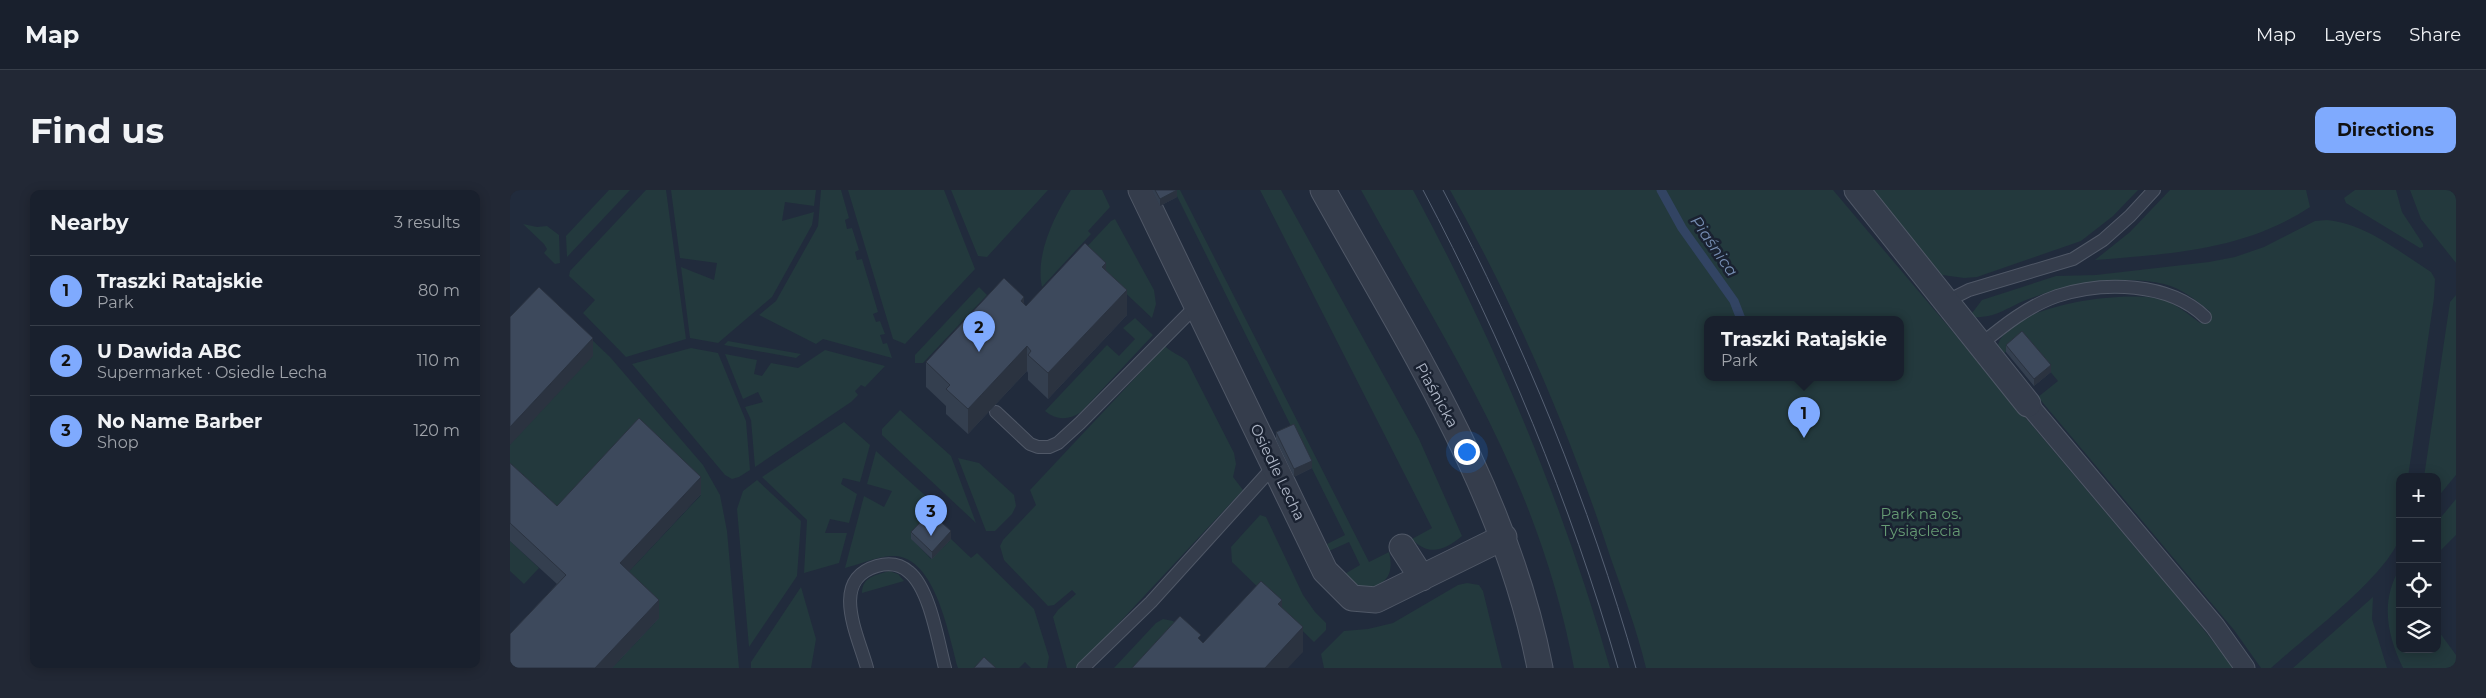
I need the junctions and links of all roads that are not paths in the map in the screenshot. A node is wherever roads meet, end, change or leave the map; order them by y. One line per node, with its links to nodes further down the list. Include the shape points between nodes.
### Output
1 (1140, 190): 6 (street, Osiedle Lecha)
2 (1323, 190): 12 (street, Piaśnicka, via 1472,460)
3 (1857, 190): 5 (street)
4 (2154, 190): 5 (lane, via 2103,240 2073,259 1969,290)
5 (1945, 302): 8 (street)
6 (1197, 305): 10 (lane, via 1080,423 1053,445 1038,448 1030,444); 11 (street, Osiedle Lecha)
7 (2205, 317): 8 (lane, via 2180,297 2145,288 2103,288 2057,296 2011,319)
8 (1980, 345): 9 (street)
9 (2028, 404): 19 (street, via 2161,561)
10 (996, 412)
11 (1275, 465): 14 (street, Osiedle Lecha, via 1325,571 1352,598 1376,600); 17 (lane, via 1151,602)
12 (1504, 537): 14 (street, Osiedle Lecha); 18 (street, Piaśnicka, via 1533,630)
13 (1402, 547): 14 (street)
14 (1422, 578)
15 (867, 668): 16 (lane, via 848,604 851,584 865,570 888,563 909,572 923,591)
16 (945, 668)
17 (1083, 668)
18 (1540, 668)
19 (2245, 668)

